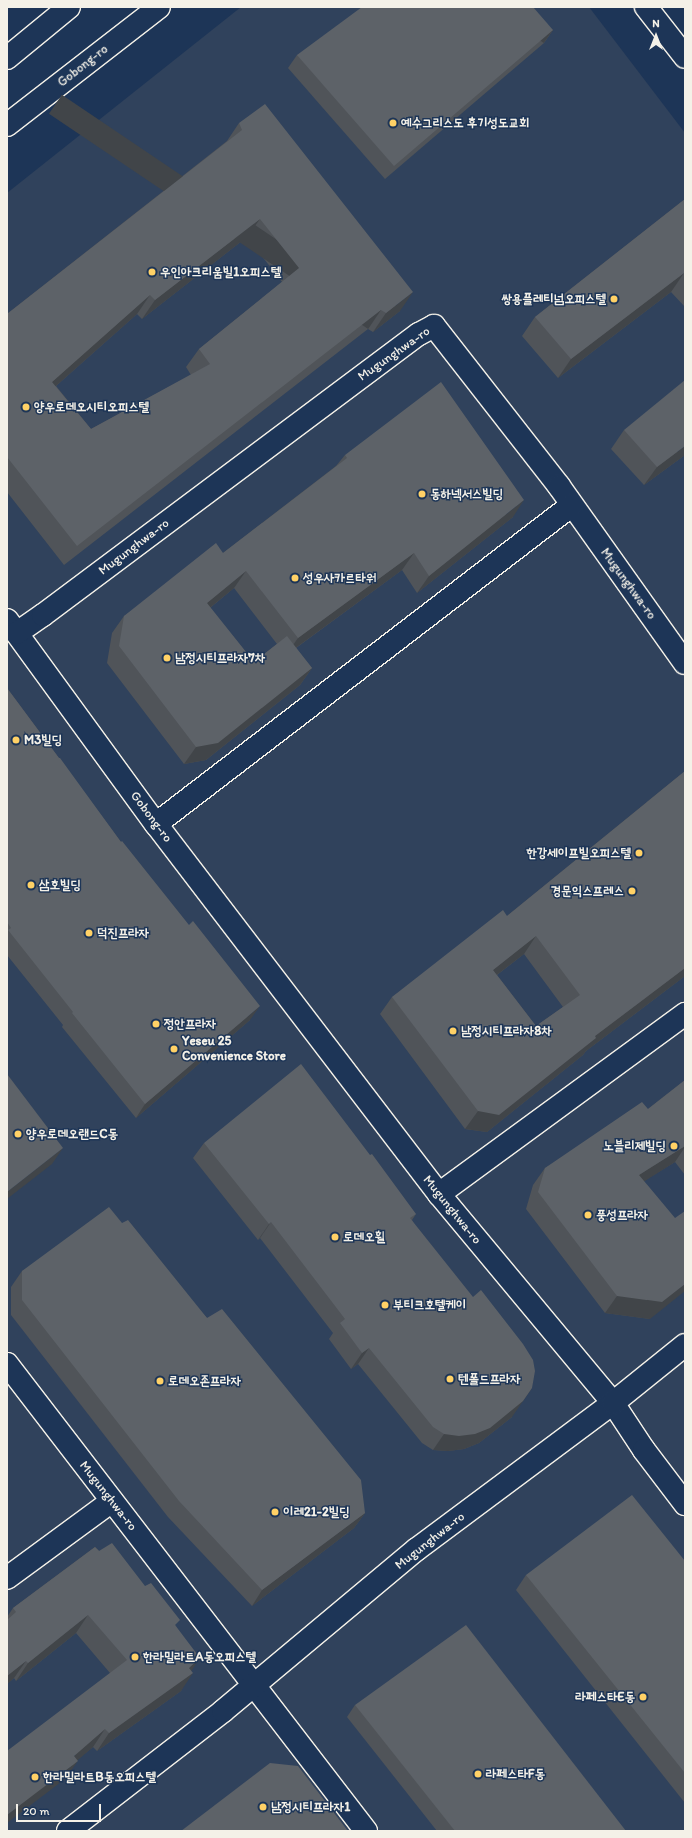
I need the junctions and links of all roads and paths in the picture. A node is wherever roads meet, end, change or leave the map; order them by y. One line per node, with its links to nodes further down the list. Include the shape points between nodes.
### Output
1 (69, 7): 5 (street)
2 (159, 7): 6 (street, Gobong-ro)
3 (646, 7): 4 (street)
4 (685, 57)
5 (7, 58)
6 (7, 125)
7 (572, 505): 8 (street, Mugunghwa-ro, via 560,486 434,326 419,334 50,610); 9 (street, Mugunghwa-ro); 10 (street)
8 (12, 626): 10 (street, Gobong-ro)
9 (685, 663)
10 (156, 824): 11 (street, Gobong-ro)
11 (298, 1011): 13 (street, Mugunghwa-ro)
12 (685, 1014): 13 (street)
13 (439, 1194): 16 (street, Mugunghwa-ro)
14 (685, 1345): 16 (street, Mugunghwa-ro)
15 (7, 1364): 17 (street, Mugunghwa-ro)
16 (613, 1404): 18 (street, Mugunghwa-ro); 20 (street, Mugunghwa-ro, via 417,1549)
17 (112, 1501): 19 (street); 20 (street, Mugunghwa-ro)
18 (685, 1504)
19 (7, 1578)
20 (252, 1685): 21 (street, Mugunghwa-ro, via 223,1711); 22 (street, Mugunghwa-ro)
21 (68, 1831)
22 (366, 1831)

